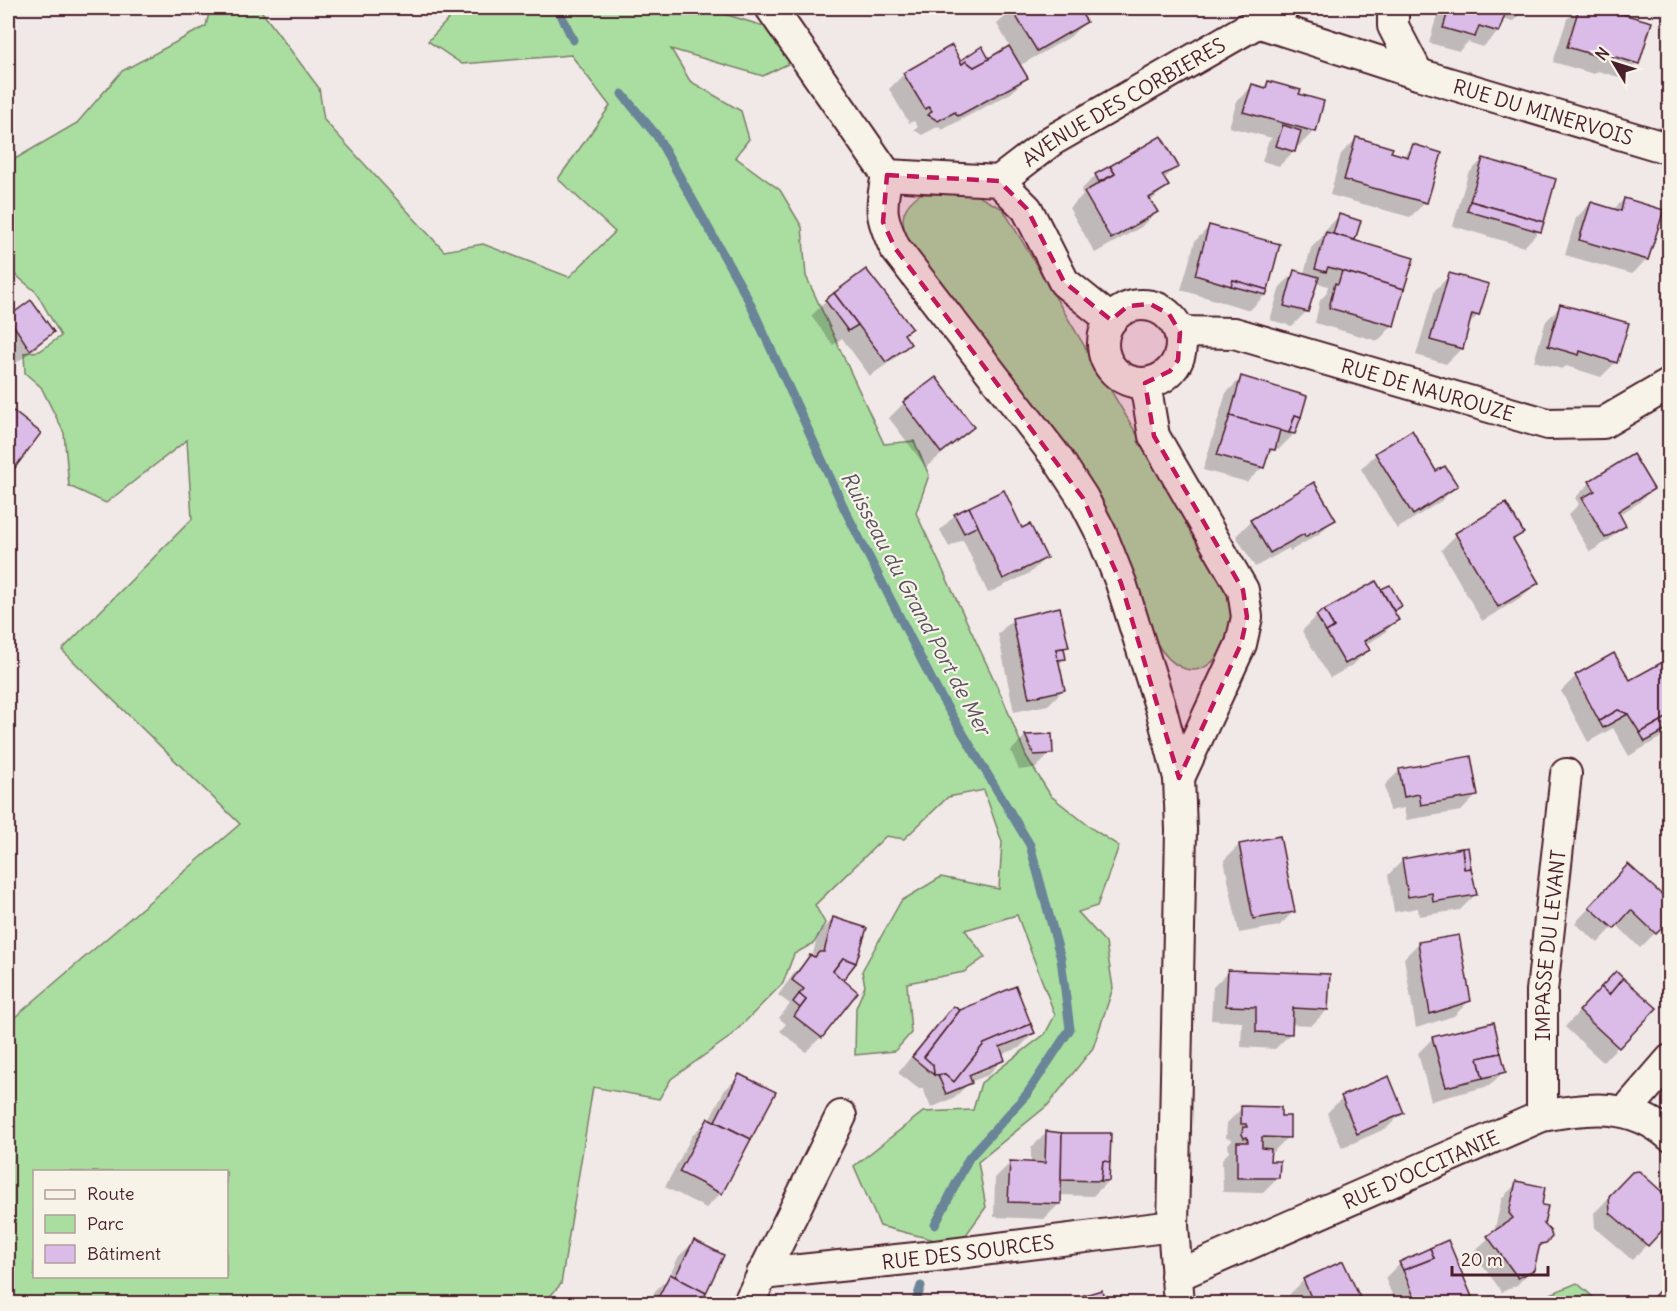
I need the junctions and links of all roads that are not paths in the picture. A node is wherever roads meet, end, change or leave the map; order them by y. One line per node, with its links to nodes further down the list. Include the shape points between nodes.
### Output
1 (771, 8): 6 (street)
2 (1394, 8): 4 (street, via 1393,26)
3 (1270, 15): 4 (street, RUE DU MINERVOIS); 7 (street, AVENUE DES CORBIERES, via 1051,141)
4 (1418, 74): 5 (street, RUE DU MINERVOIS)
5 (1670, 149)
6 (887, 176): 7 (street); 13 (street, via 881,204 883,222 895,248 1057,458 1101,533 1145,657)
7 (999, 181): 8 (street, via 1027,208 1064,282)
8 (1111, 320): 9 (street, via 1128,306 1150,304 1168,314); 10 (street, via 1103,336 1104,354 1113,370 1127,380)
9 (1180, 332): 10 (street, via 1179,360 1170,372); 11 (street, RUE DE NAUROUZE, via 1234,333 1548,424 1603,423)
10 (1145, 383): 13 (street, via 1154,436 1244,590 1247,617 1241,644)
11 (1670, 384)
12 (1566, 774): 17 (street, IMPASSE DU LEVANT, via 1542,991)
13 (1179, 778): 19 (street)
14 (1670, 1060): 15 (street)
15 (1625, 1112): 17 (street, RUE D'OCCITANIE, via 1600,1108); 18 (street, RUE D'OCCITANIE, via 1646,1119)
16 (841, 1116): 20 (street)
17 (1542, 1116): 21 (street, RUE D'OCCITANIE)
18 (1670, 1136)
19 (1173, 1226): 20 (street, RUE DES SOURCES); 21 (street)
20 (762, 1274): 22 (street)
21 (1177, 1289)
22 (748, 1304)

